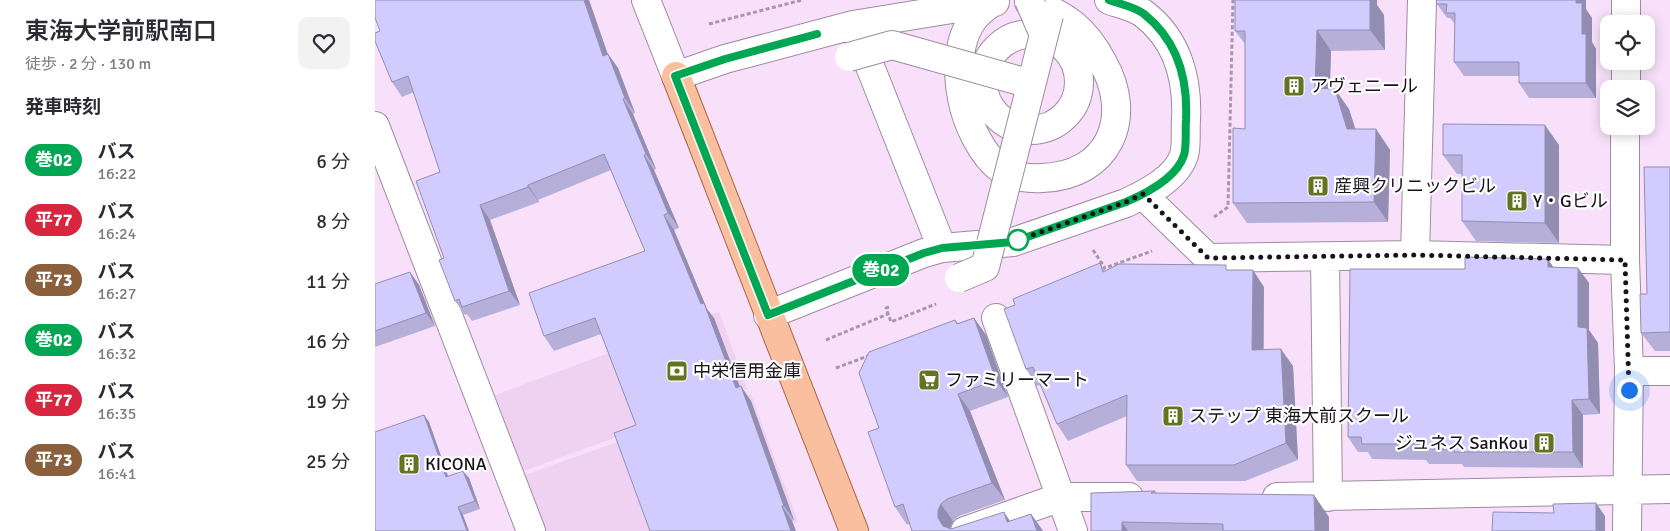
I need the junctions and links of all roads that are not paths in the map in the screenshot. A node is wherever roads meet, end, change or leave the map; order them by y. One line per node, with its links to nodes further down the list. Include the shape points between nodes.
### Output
1 (645, 0): 12 (street)
2 (1023, 0): 6 (street, via 1054,10 1074,24 1095,48 1115,91 1118,110 1112,137 1096,159 1076,171 1052,178 1031,178 1002,170 985,152 962,100 959,72 962,44 974,18)
3 (1109, 0): 17 (street, via 1143,14 1171,43 1182,70 1187,102 1184,155 1170,176)
4 (1422, 0): 19 (street)
5 (1626, 0): 7 (street)
6 (1000, 1): 9 (street)
7 (1626, 15)
8 (1041, 17): 11 (street, via 1029,33 1014,36 1001,44); 13 (street, bridge); 15 (street, via 1073,59 1080,81 1071,110 1061,120 1047,128)
9 (853, 25): 12 (street, via 725,59); 18 (street)
10 (849, 56): 11 (street, bridge, via 892,45)
11 (983, 71): 13 (street, bridge); 15 (street, via 985,99 993,112)
12 (675, 76): 23 (main road)
13 (1031, 84): 15 (street, bridge)
14 (375, 126): 33 (street)
15 (1020, 130): 22 (street, bridge, via 988,274)
16 (1625, 135): 21 (street)
17 (1143, 194): 18 (street, via 1013,242); 20 (street, via 1208,258)
18 (942, 248): 23 (street)
19 (1415, 255): 20 (street); 21 (street)
20 (1325, 257): 32 (street)
21 (1625, 260): 25 (street)
22 (959, 278)
23 (768, 315): 34 (main road)
24 (996, 318): 29 (street)
25 (1629, 371): 26 (street); 27 (street)
26 (1670, 371)
27 (1627, 489): 28 (street); 32 (street); 37 (street)
28 (1670, 489)
29 (1061, 497): 30 (street); 35 (street); 36 (street)
30 (1150, 497)
31 (1249, 497): 32 (street)
32 (1327, 497)
33 (531, 531)
34 (854, 531)
35 (965, 531)
36 (1073, 531)
37 (1627, 531)

